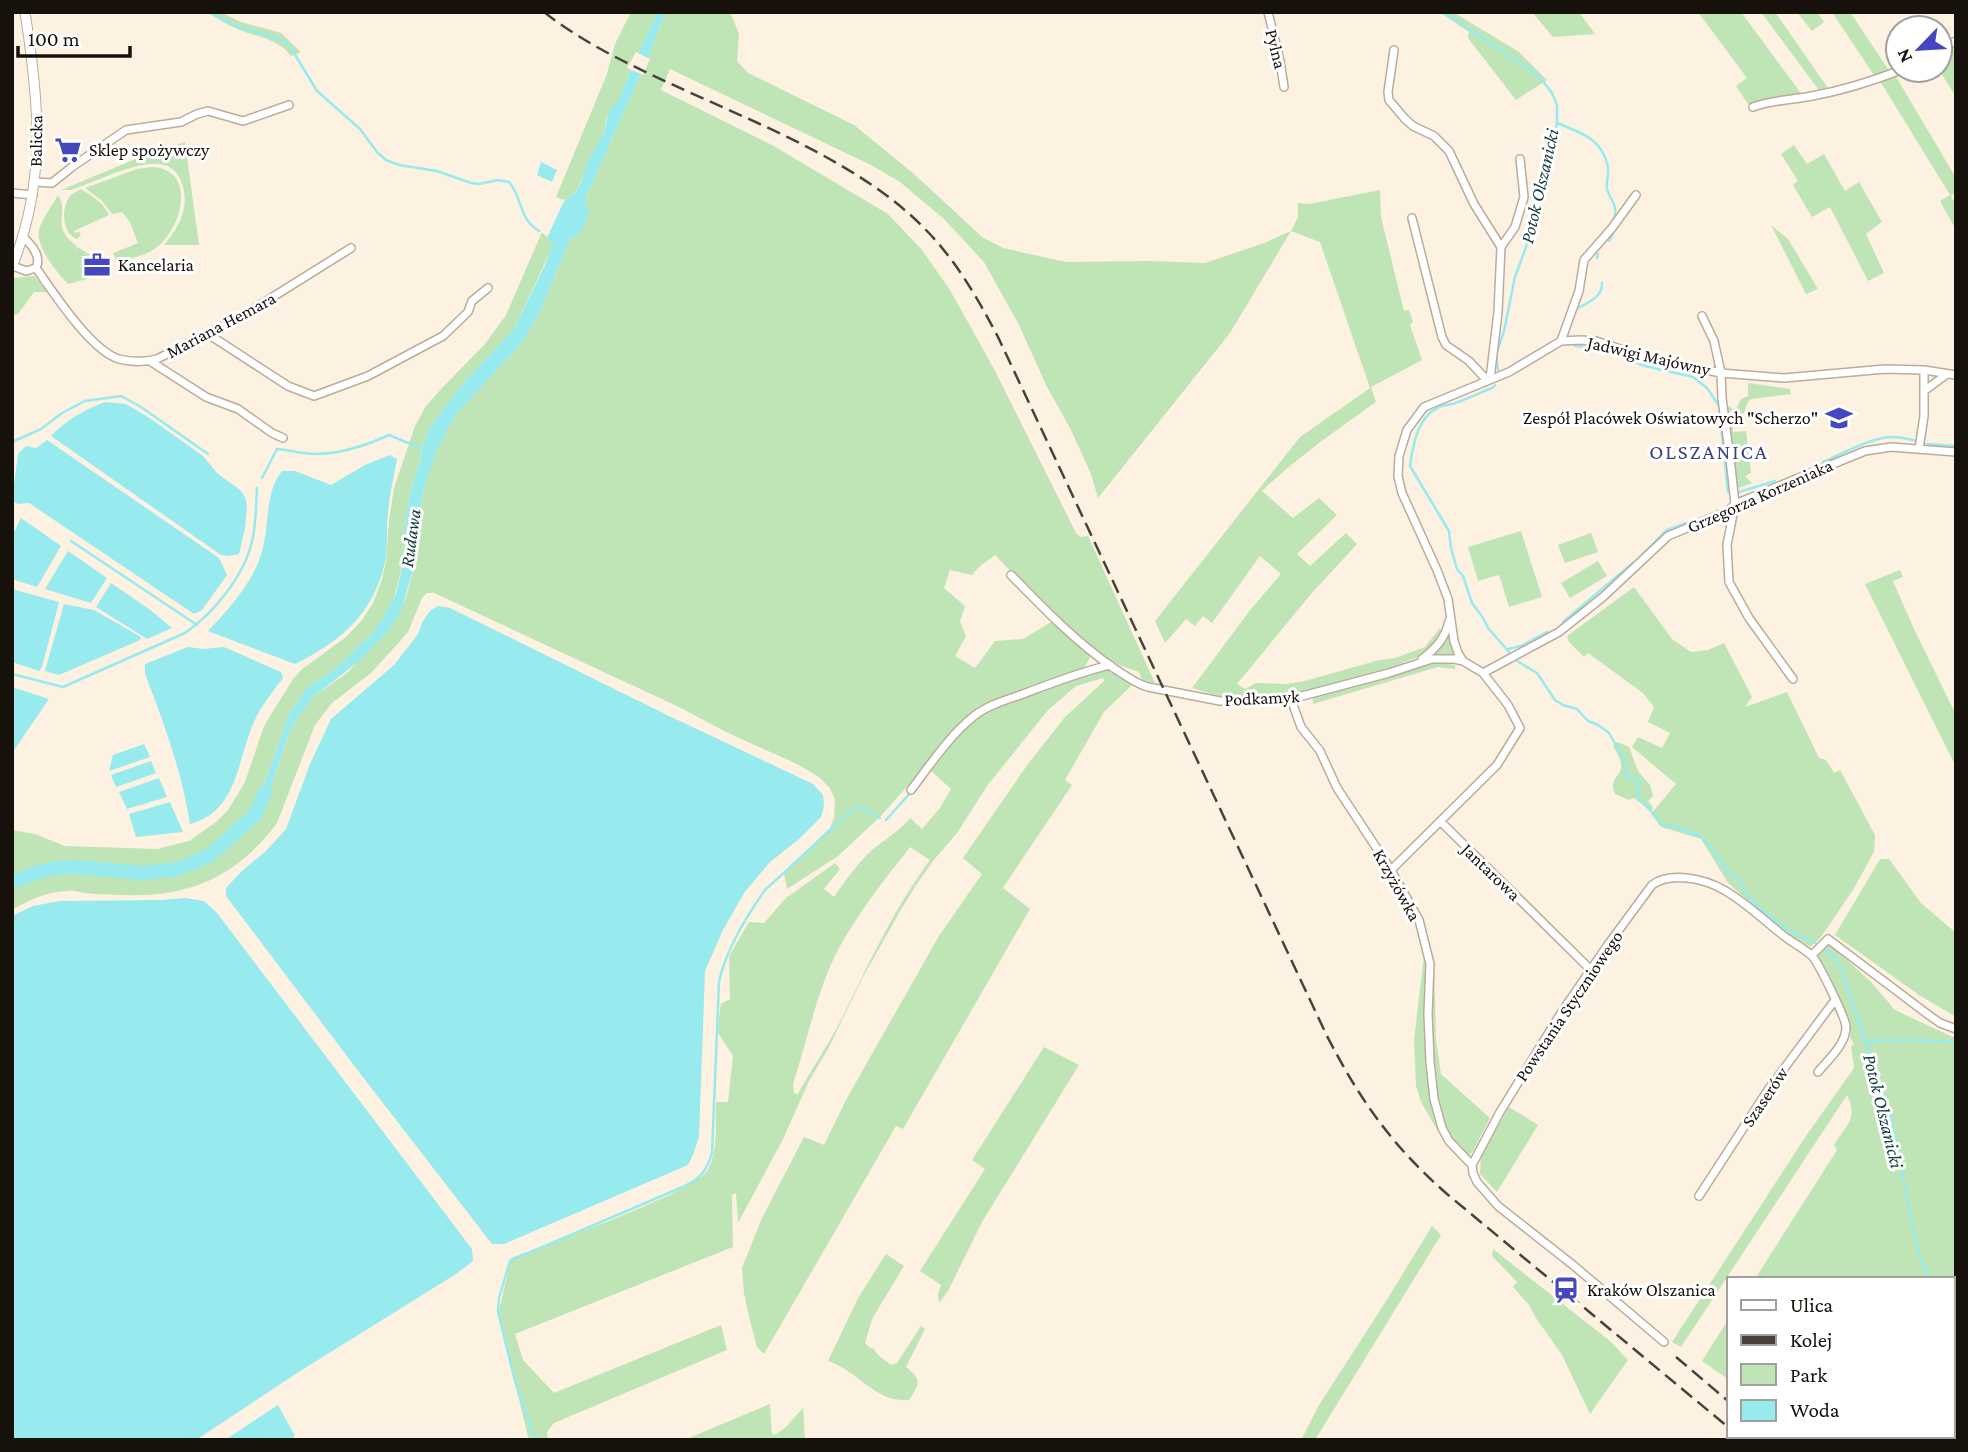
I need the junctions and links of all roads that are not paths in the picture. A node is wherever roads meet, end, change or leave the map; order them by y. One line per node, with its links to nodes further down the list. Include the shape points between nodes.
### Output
1 (24, 12): 9 (street, Balicka, via 38,114)
2 (1268, 12): 5 (street, Pylna)
3 (1394, 50): 15 (street, via 1389,100 1413,126 1434,136 1449,151)
4 (1884, 77): 7 (street, via 1860,86)
5 (1284, 87)
6 (289, 105): 9 (street, via 243,121 208,111 181,122 126,130 52,183)
7 (1753, 107)
8 (1520, 159): 15 (street, via 1524,197 1515,227)
9 (35, 182): 11 (street, Balicka)
10 (12, 192): 11 (street)
11 (33, 195): 14 (street, Balicka)
12 (1636, 195): 22 (street, via 1584,260 1579,291)
13 (1412, 218): 28 (street, via 1442,337)
14 (23, 237): 17 (street, Balicka); 18 (street, Mariana Hemara, via 37,256)
15 (1501, 247): 28 (street)
16 (351, 248): 21 (street, Mariana Hemara)
17 (13, 267): 18 (street)
18 (36, 268): 23 (street, Mariana Hemara, via 74,320 104,351 118,359)
19 (488, 288): 21 (street, via 443,335 368,376 314,397 288,386)
20 (1702, 316): 25 (street)
21 (208, 334): 23 (street, Mariana Hemara)
22 (1561, 341): 25 (street, Jadwigi Majówny, via 1596,341 1647,358); 28 (street)
23 (150, 361): 30 (street)
24 (1924, 370): 25 (street, Jadwigi Majówny, via 1784,378); 26 (street, Jadwigi Majówny); 29 (street)
25 (1721, 373): 33 (street)
26 (1947, 374): 27 (street, Jadwigi Majówny); 29 (street)
27 (1956, 376)
28 (1490, 379): 35 (street, via 1424,407 1407,430 1399,456 1402,493 1437,570)
29 (1924, 391): 31 (street)
30 (283, 438)
31 (1919, 449): 32 (street, Grzegorza Korzeniaka); 33 (street, Grzegorza Korzeniaka, via 1865,451)
32 (1956, 452)
33 (1735, 503): 39 (street, Grzegorza Korzeniaka, via 1728,511 1668,537 1559,632); 40 (street, via 1727,545 1730,582 1749,618)
34 (1011, 575): 38 (street, Podkamyk, via 1050,616)
35 (1450, 614): 36 (street); 37 (street, Podkamyk, via 1441,642)
36 (1463, 661): 37 (street, Podkamyk, via 1444,658); 39 (street)
37 (1417, 663): 41 (street, Podkamyk)
38 (1110, 665): 41 (street, Podkamyk, via 1139,685 1220,701); 42 (street, via 976,714)
39 (1483, 673): 43 (street, via 1520,729 1497,765)
40 (1793, 679)
41 (1291, 699): 44 (street, Krzyżówka, via 1301,727)
42 (911, 790)
43 (1441, 822): 44 (street); 46 (street, Jantarowa)
44 (1391, 870): 50 (street, Krzyżówka, via 1419,920 1430,964 1434,1099 1450,1142)
45 (1812, 955): 46 (street, Powstania Styczniowego, via 1723,889 1671,877 1658,880 1646,893); 47 (street, Szaserów); 48 (street, via 1828,939 1930,1016)
46 (1590, 969): 50 (street, Powstania Styczniowego, via 1511,1092)
47 (1835, 1000): 49 (street, Szaserów, via 1847,1023 1845,1039); 51 (street, Szaserów, via 1768,1090)
48 (1956, 1029)
49 (1818, 1072)
50 (1472, 1165): 52 (street, via 1477,1182 1491,1199)
51 (1699, 1196)
52 (1664, 1342)

